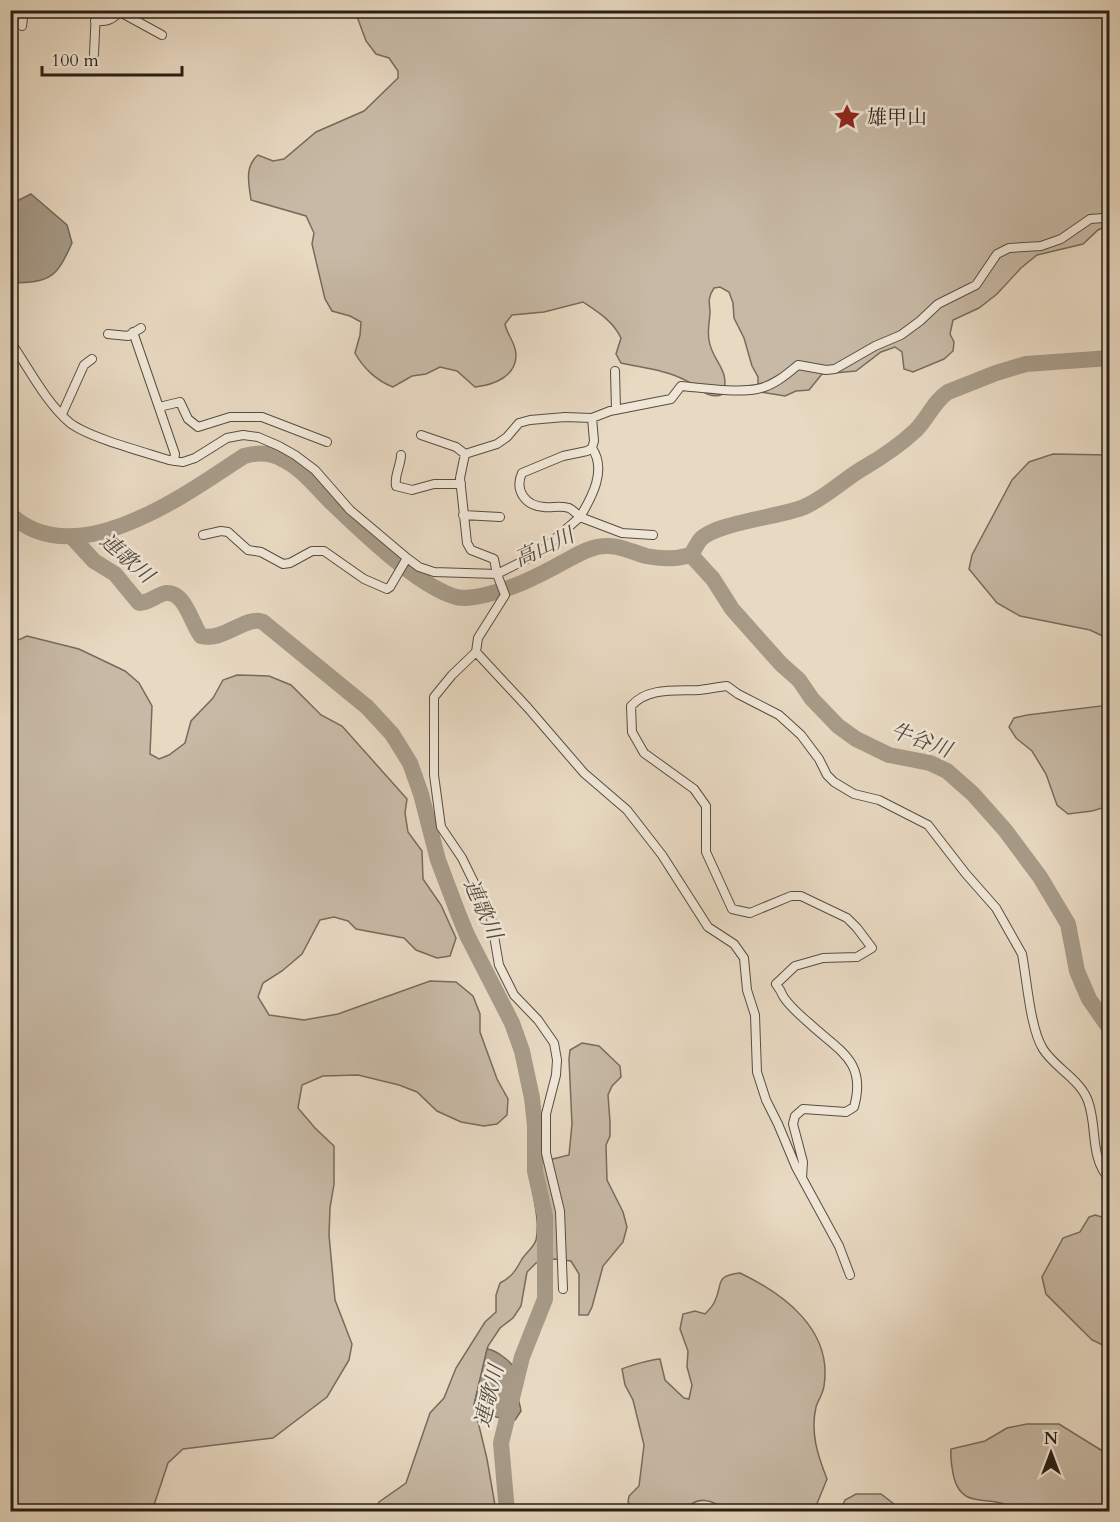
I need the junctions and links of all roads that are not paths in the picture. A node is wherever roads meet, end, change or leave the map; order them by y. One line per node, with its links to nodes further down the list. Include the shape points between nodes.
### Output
1 (24, 10): 5 (street)
2 (96, 10): 4 (street)
3 (121, 11): 4 (street, via 106,22); 6 (street)
4 (95, 21): 7 (street)
5 (22, 26)
6 (162, 34)
7 (94, 54)
8 (1110, 221): 16 (street, via 1090,219 1041,246 1009,248 997,254 976,285 938,304 901,335 835,369 798,365 757,389 681,386 671,399)
9 (141, 328): 10 (street)
10 (133, 332): 11 (street, via 128,336); 15 (street)
11 (108, 334)
12 (10, 341): 17 (street)
13 (92, 359): 17 (street, via 84,365)
14 (615, 371): 16 (street)
15 (159, 407): 20 (street, via 180,402 188,419 198,427 230,417 262,417); 24 (street, via 175,453)
16 (616, 410): 18 (street)
17 (62, 414): 24 (street, via 86,432)
18 (592, 418): 21 (street); 22 (street, via 519,423 497,444)
19 (421, 435): 22 (street)
20 (327, 442)
21 (592, 448): 28 (street, via 598,480); 28 (street, via 522,473 519,480 521,494 528,502 542,507 567,507)
22 (465, 454): 25 (street)
23 (401, 455): 25 (street, via 396,486 412,490 434,484)
24 (174, 461): 31 (street, via 195,458 227,438 243,435 279,446 315,470)
25 (461, 484): 26 (street)
26 (463, 515): 27 (street); 32 (street, via 471,550 494,559)
27 (500, 517)
28 (580, 517): 30 (street, via 622,533); 32 (street, via 539,554)
29 (203, 535): 31 (street, via 228,532 248,550 283,564 312,551 324,551 383,588 390,587)
30 (653, 536)
31 (404, 563): 32 (street, via 434,572)
32 (497, 574): 33 (street, via 506,596 478,638)
33 (476, 652): 34 (street, via 584,773 627,810 662,855 708,927 734,944 744,958 747,990 755,1015 757,1072); 37 (street, via 434,698 434,775 441,827 462,858 484,903 508,984 554,1043 556,1075 546,1114 546,1153 560,1211)
34 (802, 1178): 35 (street, via 795,1116 803,1109 846,1112 854,1107 856,1072 849,1058 802,1016 776,984 795,966 823,958 857,957 872,948 847,918 801,896 791,896 750,913 732,909 706,852 706,806 694,789 644,753 632,732 631,706 657,691 727,686 779,715 801,735 834,782 928,825 996,908 1018,944 1041,1046 1082,1087 1094,1123 1096,1157); 36 (street, via 839,1246)
35 (1110, 1180)
36 (850, 1275)
37 (563, 1289)

